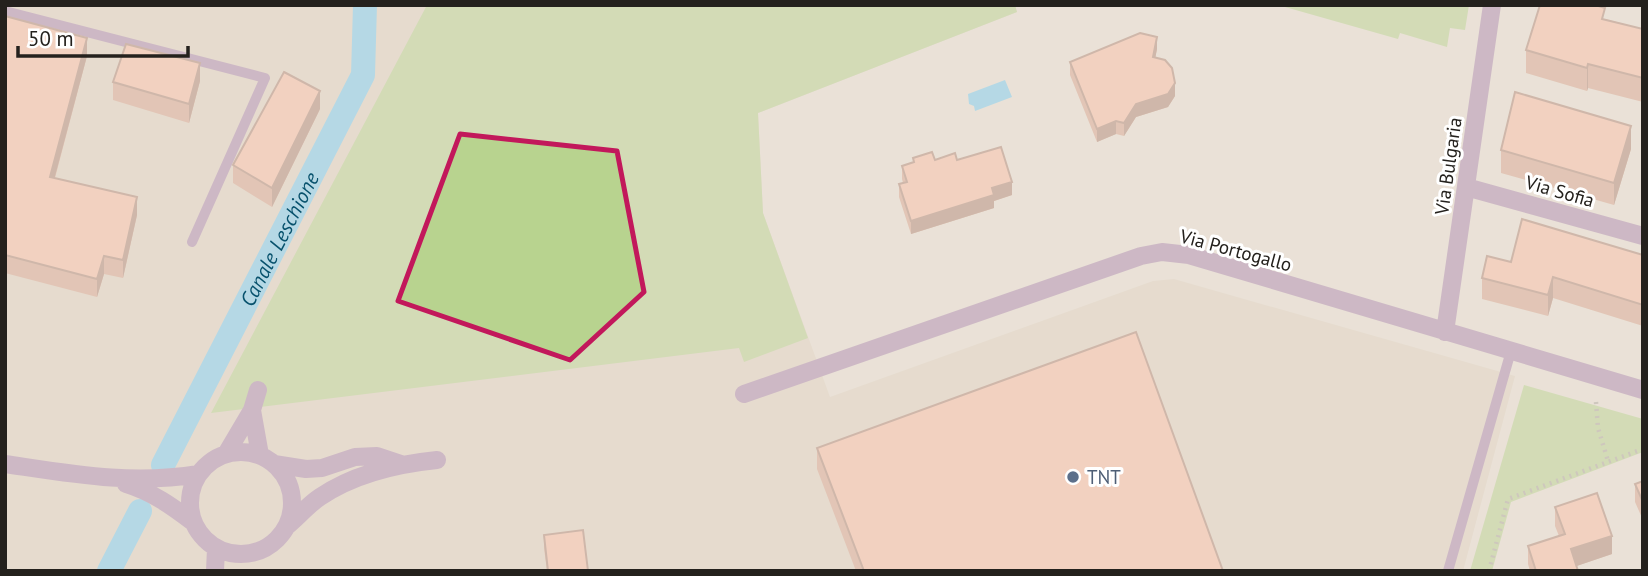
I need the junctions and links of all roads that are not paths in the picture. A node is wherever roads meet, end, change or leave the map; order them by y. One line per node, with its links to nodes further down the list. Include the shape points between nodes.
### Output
1 (1492, 5): 3 (street, Via Bulgaria)
2 (5, 11): 5 (lane, via 265,78)
3 (1466, 187): 4 (street, Via Sofia); 6 (street, Via Bulgaria)
4 (1643, 236)
5 (192, 242)
6 (1445, 332): 7 (street, Via Portogallo); 10 (street, Via Portogallo, via 1189,255 1162,252)
7 (1511, 351): 9 (street, Via Portogallo); 25 (lane)
8 (258, 390): 11 (street)
9 (1643, 390)
10 (744, 394)
11 (252, 410): 12 (street); 13 (street)
12 (226, 454): 13 (street, via 243,452); 17 (street)
13 (267, 460): 16 (street, via 306,470 355,457 377,456); 20 (street, via 285,477 291,493)
14 (438, 460): 16 (street)
15 (5, 464): 18 (street)
16 (401, 464): 20 (street, via 320,497)
17 (199, 474): 18 (street); 19 (street, via 190,506)
18 (113, 479): 19 (street, via 170,504)
19 (194, 523): 21 (street)
20 (287, 526): 22 (street)
21 (216, 548): 22 (street, via 248,554); 23 (street)
22 (263, 550): 24 (street)
23 (215, 571)
24 (244, 571)
25 (1448, 571)

